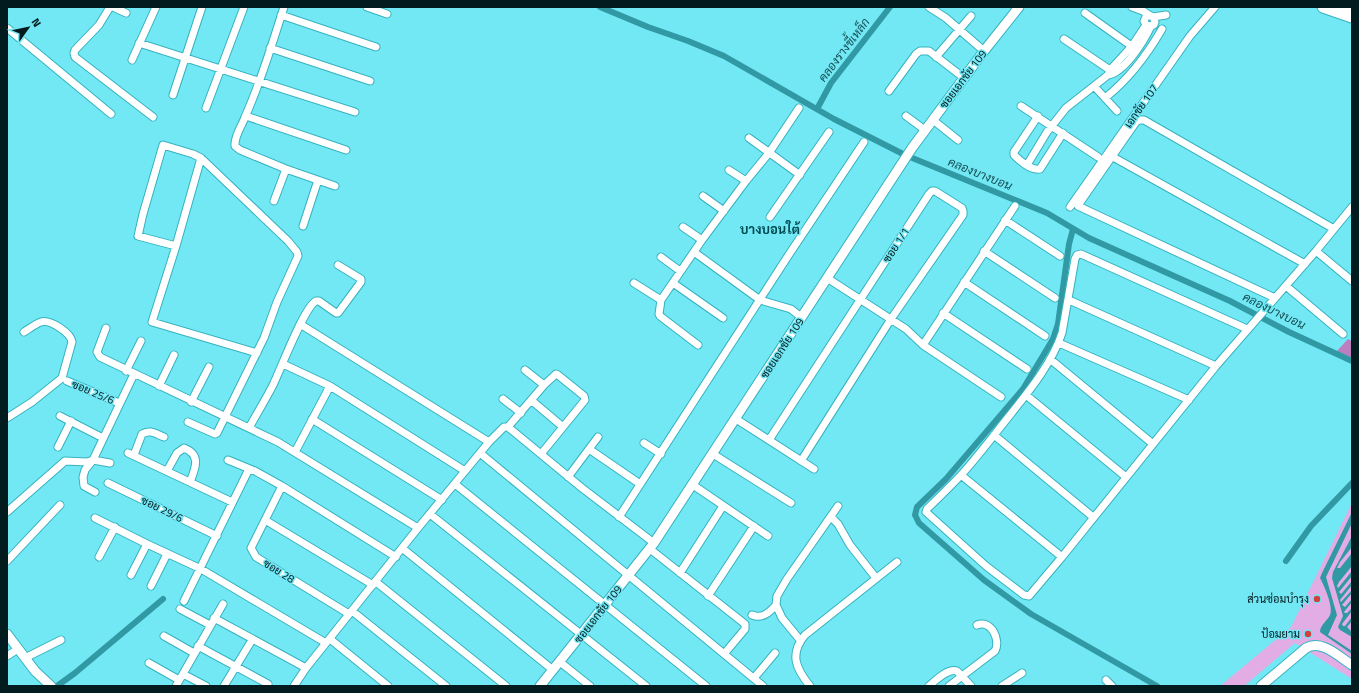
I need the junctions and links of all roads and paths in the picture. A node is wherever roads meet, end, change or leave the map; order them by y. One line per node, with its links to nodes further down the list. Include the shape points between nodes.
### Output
1 (111, 7): 14 (street); 52 (street, via 99,25 76,50 75,57)
2 (156, 7): 26 (street)
3 (202, 7): 31 (street)
4 (244, 7): 34 (street)
5 (284, 7): 17 (street)
6 (367, 7): 16 (street)
7 (929, 7): 23 (street)
8 (1019, 7): 30 (street, ซอยเอกชัย 109)
9 (1132, 7): 20 (street)
10 (1215, 7): 76 (street, เอกชัย 107, via 1190,36)
11 (1323, 7): 21 (main road)
12 (1348, 7): 13 (main road)
13 (1352, 8)
14 (126, 13)
15 (1085, 13): 29 (street)
16 (387, 14)
17 (281, 15): 27 (street); 28 (street)
18 (1166, 15): 20 (street)
19 (971, 16): 23 (street)
20 (1151, 16): 29 (street, via 1146,17 1144,21 1148,26)
21 (1352, 17)
22 (7, 28): 48 (street)
23 (960, 29): 30 (street); 32 (street)
24 (1162, 29): 42 (street, via 1134,71)
25 (1064, 39): 35 (street)
26 (140, 43): 31 (street); 33 (street)
27 (376, 47)
28 (270, 48): 37 (street); 38 (street)
29 (1135, 48): 35 (street)
30 (984, 51): 36 (street, ซอยเอกชัย 109)
31 (184, 57): 34 (street); 41 (street)
32 (936, 57): 36 (street); 40 (street, via 929,51 920,51)
33 (132, 60)
34 (220, 68): 37 (street); 44 (street)
35 (1111, 73): 39 (street)
36 (964, 78): 53 (street, ซอยเอกชัย 109)
37 (259, 81): 47 (street); 49 (street)
38 (370, 81)
39 (1094, 86): 42 (street); 54 (street, via 1073,102)
40 (888, 91)
41 (173, 95)
42 (1105, 98): 46 (street)
43 (1021, 106): 51 (street)
44 (206, 108)
45 (799, 108): 62 (street)
46 (1117, 111)
47 (355, 112)
48 (111, 114)
49 (246, 116): 61 (street); 67 (street, via 234,141 235,146)
50 (906, 116): 55 (street)
51 (1038, 116): 54 (street); 66 (street, via 1014,152 1014,155)
52 (154, 117)
53 (933, 120): 55 (street, ซอยเอกชัย 109); 59 (street)
54 (1052, 125): 57 (street); 66 (street)
55 (925, 130): 95 (street, ซอยเอกชัย 109)
56 (830, 132): 69 (street)
57 (1063, 133): 63 (street); 66 (street, via 1040,169 1035,170)
58 (749, 138): 62 (street)
59 (958, 140)
60 (864, 142): 105 (street)
61 (346, 150)
62 (769, 153): 69 (street); 71 (street)
63 (1098, 157)
64 (1113, 157): 84 (street, via 1136,122 1144,120); 92 (street); 102 (street, via 1079,204 1080,208)
65 (201, 158): 86 (street); 86 (street, via 163,146 143,214 138,236); 121 (street, via 298,252)
66 (1027, 165)
67 (286, 169): 70 (street); 74 (street)
68 (730, 170): 71 (street)
69 (800, 175): 80 (street)
70 (318, 180): 72 (street); 82 (street)
71 (746, 181): 78 (street)
72 (335, 186)
73 (703, 196): 78 (street)
74 (274, 202)
75 (1015, 206): 81 (street)
76 (1070, 207)
77 (1352, 207): 79 (street)
78 (724, 211): 85 (street)
79 (1349, 216): 84 (street)
80 (770, 218)
81 (1005, 220): 87 (street); 90 (street)
82 (303, 226)
83 (683, 227): 85 (street)
84 (1334, 229): 88 (street)
85 (702, 240): 89 (street)
86 (176, 246): 121 (street, via 152,322)
87 (984, 251): 97 (street); 101 (street)
88 (1316, 251): 92 (street); 96 (street)
89 (694, 252): 94 (street); 105 (street)
90 (1060, 256)
91 (661, 257): 94 (street)
92 (1305, 264): 100 (street)
93 (338, 265): 111 (street, via 361,282 340,312 337,313 316,301 307,310)
94 (680, 271): 99 (street)
95 (827, 278): 103 (street); 108 (street, ซอยเอกชัย 109)
96 (1352, 281)
97 (964, 282): 107 (street); 116 (street)
98 (634, 283): 104 (street)
99 (673, 283): 104 (street); 109 (street)
100 (1286, 286): 102 (street); 115 (street)
101 (1055, 298)
102 (1275, 298): 112 (street)
103 (861, 299): 110 (street); 110 (street, ซอย 1/1, via 932,191 962,208 963,214); 157 (street, ซอย 1/1)
104 (661, 300): 119 (street, via 660,316)
105 (760, 300): 108 (street, via 791,309); 166 (street)
106 (1069, 300): 112 (street, via 1075,259 1081,254); 118 (street); 125 (street)
107 (943, 313): 120 (street); 127 (street)
108 (802, 317): 147 (street, ซอยเอกชัย 109)
109 (723, 318)
110 (891, 319): 120 (street); 170 (street)
111 (300, 324): 124 (street); 158 (street)
112 (1249, 326): 125 (street)
113 (106, 328): 129 (street, via 98,355)
114 (24, 332): 144 (street, via 46,322 65,331 72,338 72,342 62,378)
115 (1343, 334)
116 (1045, 336)
117 (141, 340): 129 (street)
118 (1059, 343): 123 (street); 139 (street)
119 (698, 345)
120 (923, 345): 136 (street)
121 (257, 353): 145 (street)
122 (174, 355): 133 (street)
123 (1050, 360): 135 (street); 160 (street)
124 (283, 364): 134 (street); 152 (street)
125 (1216, 366): 139 (street)
126 (209, 367): 140 (street)
127 (1027, 369)
128 (525, 370): 132 (street)
129 (126, 371): 130 (street)
130 (134, 374): 133 (street); 141 (street)
131 (67, 381): 141 (street, ซอย 25/6)
132 (544, 385): 138 (street); 151 (street, via 558,374 586,398)
133 (159, 386): 140 (street)
134 (330, 386): 146 (street); 175 (street)
135 (1026, 394): 153 (street); 178 (street)
136 (1001, 397)
137 (503, 399): 142 (street)
138 (531, 400): 142 (street); 151 (street)
139 (1189, 400): 160 (street)
140 (191, 402): 145 (street)
141 (119, 403): 156 (street)
142 (521, 413): 150 (street)
143 (60, 416): 148 (street)
144 (7, 418)
145 (224, 418): 149 (street, via 215,434); 152 (street)
146 (312, 419): 163 (street); 186 (street)
147 (736, 419): 157 (street); 167 (street, ซอยเอกชัย 109)
148 (71, 421): 156 (street); 161 (street)
149 (188, 422)
150 (508, 427): 158 (street, via 500,429); 165 (street)
151 (563, 427): 165 (street)
152 (249, 428): 163 (street)
153 (994, 435): 176 (street); 196 (street)
154 (164, 437): 174 (street, via 151,432 142,434 131,454)
155 (598, 437): 162 (street)
156 (103, 438): 168 (street)
157 (769, 440): 170 (street)
158 (489, 442): 164 (street)
159 (644, 442): 166 (street)
160 (1153, 444): 178 (street)
161 (58, 447)
162 (589, 449): 177 (street); 182 (street)
163 (295, 452): 201 (street)
164 (480, 453): 175 (street); 216 (street)
165 (541, 454): 177 (street)
166 (661, 454): 182 (street)
167 (713, 454): 183 (street, ซอยเอกชัย 109); 188 (street)
168 (92, 460): 171 (street); 185 (street, via 85,470 83,481 85,488); 192 (street, via 65,461)
169 (228, 460): 172 (street)
170 (802, 461): 173 (street)
171 (110, 463)
172 (249, 469): 184 (street); 187 (street)
173 (814, 469)
174 (167, 471): 179 (street); 179 (street, via 177,453 184,448 196,460 197,465)
175 (465, 471): 181 (street)
176 (961, 475): 210 (street); 210 (street, via 926,512 986,566 1024,595 1029,596)
177 (568, 477): 194 (street)
178 (1126, 477): 196 (street)
179 (190, 482): 187 (street)
180 (108, 483): 202 (street, ซอย 29/6)
181 (455, 484): 186 (street); 223 (street)
182 (640, 484): 194 (street)
183 (693, 485): 190 (street); 205 (street, ซอยเอกชัย 109)
184 (282, 486): 198 (street, ซอย 28); 209 (street)
185 (95, 492)
186 (442, 500): 193 (street)
187 (232, 502): 202 (street)
188 (791, 503)
189 (60, 505): 211 (street)
190 (724, 506): 199 (street); 214 (street)
191 (838, 506): 195 (street)
192 (7, 512)
193 (430, 514): 201 (street); 232 (street)
194 (619, 517): 205 (street)
195 (831, 517): 217 (street); 224 (street, via 781,589)
196 (1093, 517): 210 (street)
197 (95, 518): 200 (street)
198 (265, 520): 218 (street); 226 (street, ซอย 28, via 251,548 256,557)
199 (754, 526): 203 (street); 220 (street)
200 (115, 527): 204 (street); 208 (street)
201 (418, 528): 206 (street)
202 (217, 536): 213 (street)
203 (768, 536)
204 (147, 544): 207 (street); 215 (street)
205 (652, 546): 214 (street); 216 (street, ซอยเอกชัย 109)
206 (402, 548): 209 (street); 250 (street)
207 (168, 554): 213 (street); 219 (street)
208 (99, 557)
209 (396, 557): 218 (street)
210 (1062, 557)
211 (7, 561)
212 (897, 562): 217 (street)
213 (201, 569): 221 (street); 237 (street)
214 (680, 573): 220 (street)
215 (131, 575)
216 (629, 575): 223 (street, ซอยเอกชัย 109); 242 (street)
217 (876, 578): 236 (street)
218 (375, 584): 226 (street); 263 (street)
219 (151, 586)
220 (708, 596): 242 (street, via 746,626)
221 (184, 601)
222 (223, 604): 228 (street)
223 (605, 605): 232 (street, ซอยเอกชัย 109); 267 (street)
224 (776, 605): 227 (street, via 760,617); 236 (street, via 782,618)
225 (180, 609): 229 (street)
226 (351, 613): 237 (street); 262 (street)
227 (752, 615)
228 (214, 618): 229 (street); 235 (street)
229 (210, 625): 238 (street)
230 (977, 625): 252 (street, via 982,623 993,630 997,648)
231 (7, 634): 239 (street)
232 (582, 635): 245 (street, ซอยเอกชัย 109); 266 (street)
233 (164, 636): 240 (street)
234 (61, 640): 244 (street)
235 (252, 640): 248 (street); 249 (street)
236 (800, 640): 269 (street, via 795,663)
237 (328, 641): 249 (street); 261 (street)
238 (198, 646): 240 (street); 248 (street)
239 (18, 649): 243 (street); 244 (street)
240 (194, 653): 254 (street)
241 (775, 653): 253 (street)
242 (724, 654): 253 (street)
243 (7, 656)
244 (25, 658): 257 (street)
245 (560, 662): 250 (street, ซอยเอกชัย 109); 265 (street)
246 (149, 663): 254 (street)
247 (1352, 665): 275 (street, via 1323,646 1311,645)
248 (235, 666): 256 (street); 259 (street)
249 (306, 668): 260 (street)
250 (554, 670): 264 (street, ซอยเอกชัย 109)
251 (1022, 673): 273 (street)
252 (963, 676): 270 (street, via 952,670); 271 (street); 272 (street)
253 (754, 678): 268 (street)
254 (180, 680): 258 (street)
255 (1106, 680): 274 (street)
256 (268, 684)
257 (51, 686)
258 (206, 686)
259 (224, 686)
260 (294, 686)
261 (388, 686)
262 (446, 686)
263 (506, 686)
264 (540, 686)
265 (590, 686)
266 (646, 686)
267 (706, 686)
268 (763, 686)
269 (810, 686)
270 (929, 686)
271 (949, 686)
272 (971, 686)
273 (1002, 686)
274 (1112, 686)
275 (1261, 686)

